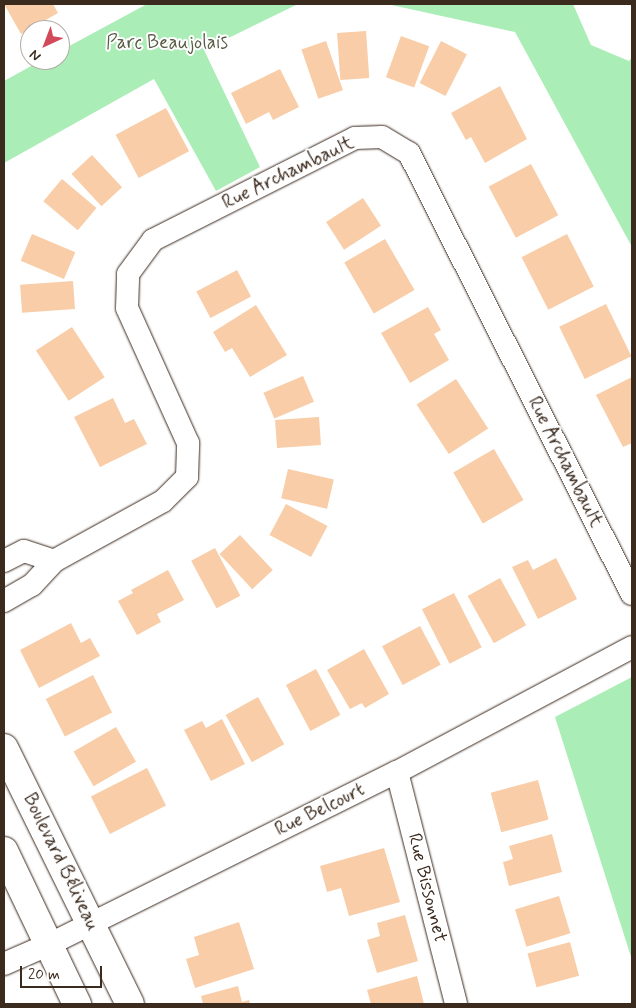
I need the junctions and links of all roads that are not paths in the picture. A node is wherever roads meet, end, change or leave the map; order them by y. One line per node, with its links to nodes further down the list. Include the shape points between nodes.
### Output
1 (4, 561): 2 (street, via 24,552)
2 (54, 561): 3 (street, Rue Archambault, via 163,501 187,477 188,442 127,308 128,274 153,240 355,138 382,138 408,153); 4 (street, Rue Archambault, via 32,585)
3 (632, 594)
4 (4, 601)
5 (632, 647): 7 (street, Rue Belcourt)
6 (4, 748): 9 (street, Boulevard Béliveau)
7 (397, 772): 9 (street, Rue Belcourt); 14 (street, Rue Bissonnet)
8 (4, 851): 10 (street)
9 (92, 923): 10 (street, Rue Belcourt); 13 (street, Boulevard Béliveau)
10 (50, 944): 11 (street, Rue Belcourt); 12 (street)
11 (4, 964)
12 (77, 1004)
13 (130, 1004)
14 (456, 1004)

